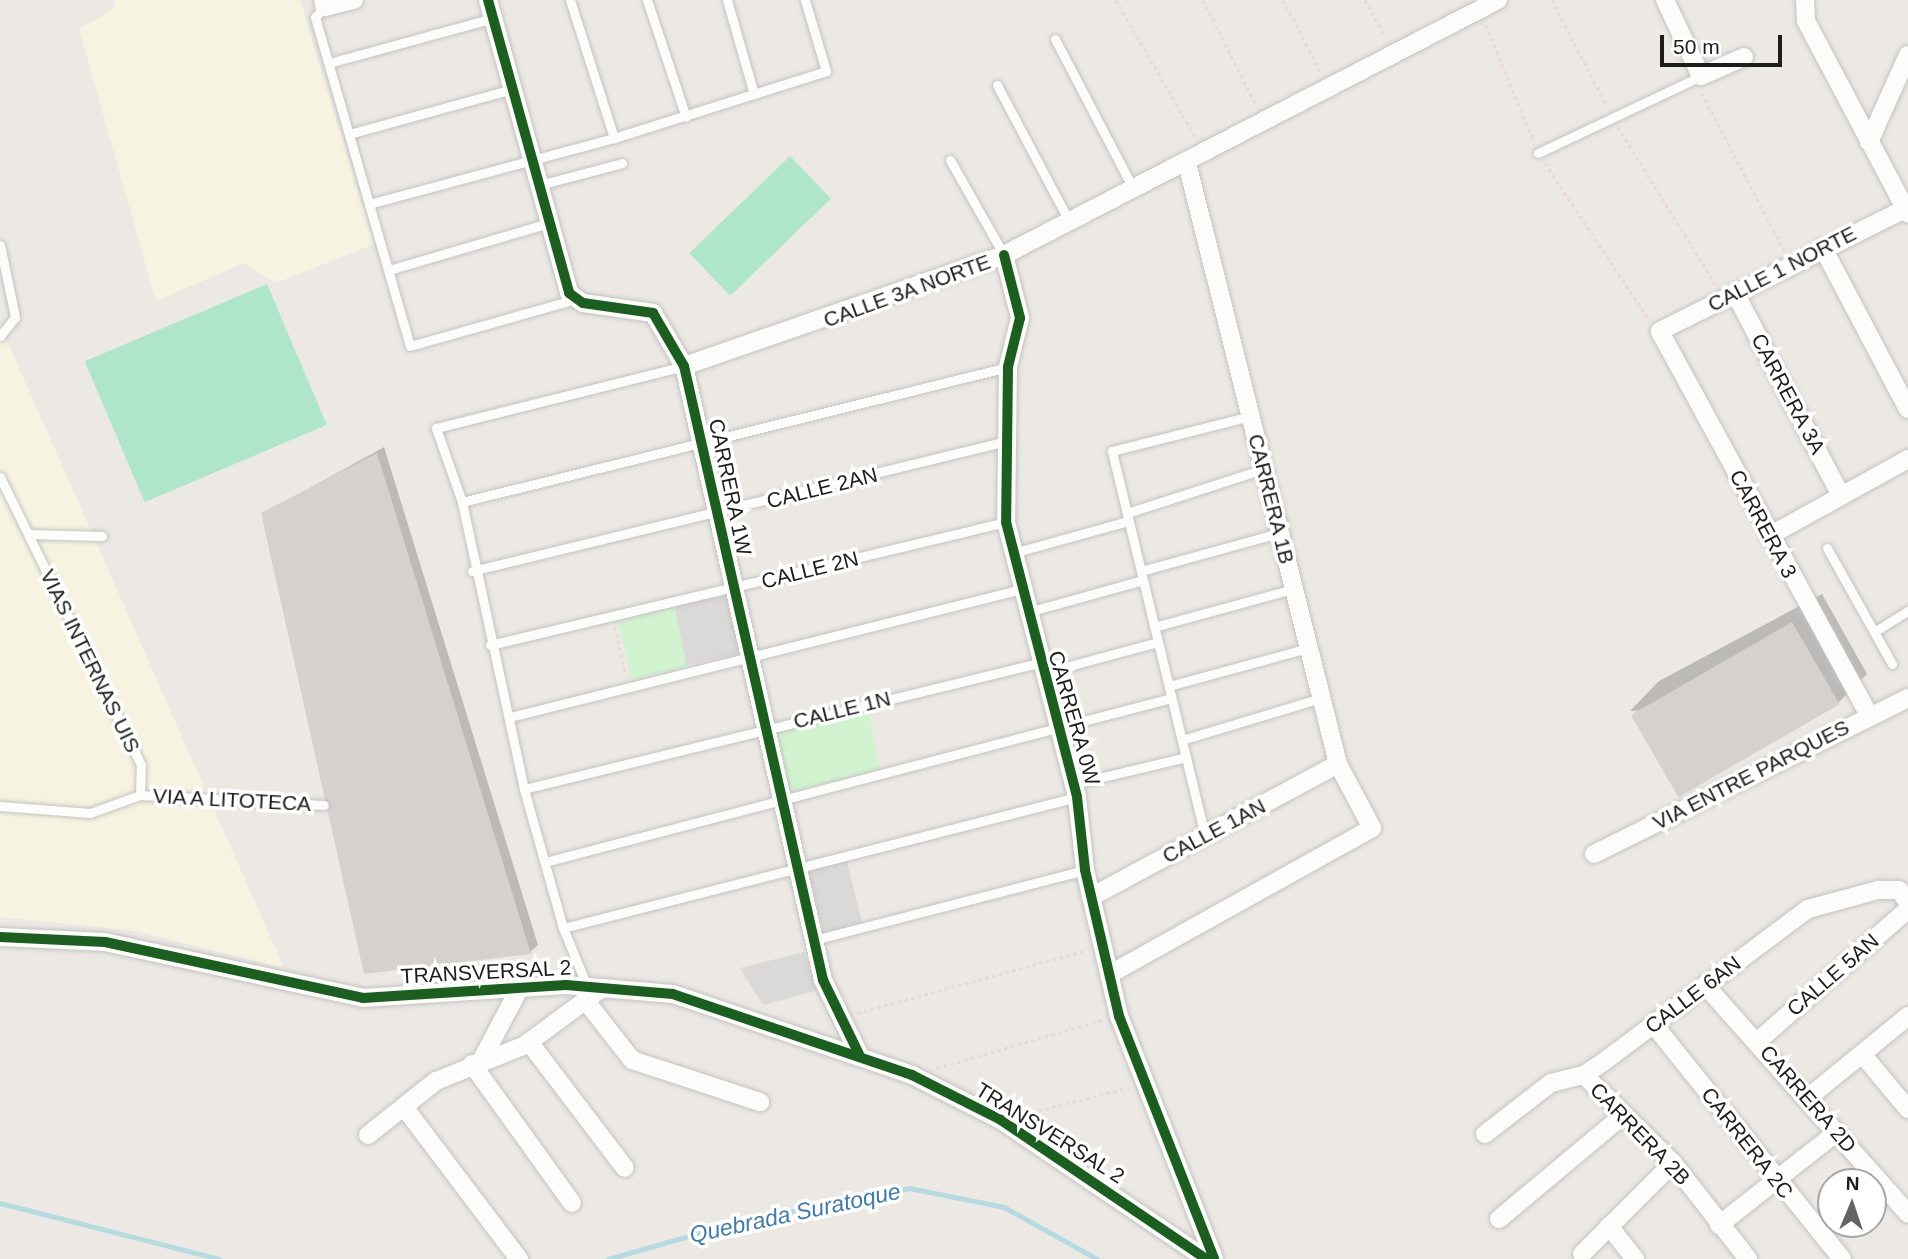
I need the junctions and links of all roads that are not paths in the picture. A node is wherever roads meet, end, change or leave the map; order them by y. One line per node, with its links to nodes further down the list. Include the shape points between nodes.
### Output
1 (354, 0): 10 (street)
2 (488, 0): 12 (street)
3 (570, 0): 23 (lane)
4 (647, 0): 21 (lane)
5 (727, 0): 20 (lane)
6 (805, 0): 20 (lane, via 826,71)
7 (1498, 0): 11 (street, CALLE 3A NORTE)
8 (1665, 0): 17 (street)
9 (1805, 0): 24 (street, via 1806,22)
10 (324, 4): 16 (lane, via 315,17)
11 (1477, 4): 29 (street, CALLE 3A NORTE)
12 (492, 18): 16 (lane); 19 (street)
13 (1055, 39): 31 (lane)
14 (1908, 55): 24 (street)
15 (1744, 57): 17 (street)
16 (329, 63): 22 (lane)
17 (1698, 77): 25 (lane)
18 (997, 85): 35 (lane)
19 (512, 89): 22 (lane); 27 (street)
20 (754, 94): 21 (lane)
21 (686, 117): 23 (lane)
22 (349, 134): 32 (lane)
23 (614, 138): 27 (lane)
24 (1869, 142): 33 (street)
25 (1538, 153)
26 (950, 160): 38 (lane)
27 (533, 162): 30 (street); 32 (lane)
28 (622, 163): 30 (lane)
29 (1187, 163): 31 (street, CALLE 3A NORTE); 47 (street, CARRERA 1B)
30 (539, 185): 34 (street)
31 (1133, 190): 35 (street, CALLE 3A NORTE)
32 (369, 204): 39 (lane)
33 (1907, 211): 37 (street, CALLE 1 NORTE)
34 (549, 223): 39 (lane); 40 (street)
35 (1070, 223): 38 (street, CALLE 3A NORTE)
36 (0, 245): 43 (lane, via 15,317)
37 (1823, 248): 41 (street, CALLE 1 NORTE); 46 (street)
38 (1004, 256): 44 (street, CALLE 3A NORTE); 45 (street, CARRERA 0W, via 1020,318)
39 (388, 270): 40 (lane, via 410,346 566,302)
40 (569, 293): 44 (street, CARRERA 1W, via 583,303 653,313)
41 (1730, 295): 42 (street, CALLE 1 NORTE); 53 (street, CARRERA 3A)
42 (1660, 331): 61 (street, CARRERA 3)
43 (0, 336)
44 (684, 366): 49 (street, CARRERA 1W); 54 (lane, CALLE 3A NORTE, via 436,428)
45 (1008, 367): 48 (street, CARRERA 0W); 49 (lane)
46 (1908, 409)
47 (1250, 416): 51 (street, CARRERA 1B); 56 (lane, via 1112,451)
48 (1007, 441): 55 (lane, CALLE 2AN); 57 (street, CARRERA 0W)
49 (700, 444): 54 (lane); 55 (street, CARRERA 1W)
50 (1908, 459): 53 (street)
51 (1264, 469): 56 (lane); 58 (street, CARRERA 1B)
52 (0, 477): 59 (lane, VIAS INTERNAS UIS)
53 (1841, 496): 61 (street)
54 (462, 502): 64 (lane)
55 (716, 514): 64 (lane, CALLE 2AN); 66 (street, CARRERA 1W)
56 (1128, 517): 63 (lane); 65 (lane)
57 (1006, 522): 63 (street, CARRERA 0W); 66 (lane, CALLE 2N)
58 (1279, 533): 65 (lane); 68 (street, CARRERA 1B)
59 (28, 534): 60 (lane); 92 (lane, VIAS INTERNAS UIS, via 141,765)
60 (102, 536)
61 (1769, 536): 83 (street, CARRERA 3)
62 (1827, 548): 72 (lane)
63 (1013, 553): 67 (street, CARRERA 0W)
64 (472, 571): 74 (lane)
65 (1142, 576): 70 (lane); 71 (lane)
66 (732, 589): 74 (lane, CALLE 2N); 76 (street, CARRERA 1W)
67 (1022, 589): 70 (street, CARRERA 0W); 76 (lane)
68 (1293, 589): 71 (lane); 75 (street, CARRERA 1B)
69 (1908, 611): 72 (lane)
70 (1027, 613): 78 (street, CARRERA 0W)
71 (1154, 627): 73 (lane)
72 (1874, 632): 77 (lane)
73 (1158, 642): 78 (lane, CALLE 1N); 79 (lane)
74 (490, 645): 84 (lane)
75 (1308, 648): 79 (lane); 81 (street, CARRERA 1B)
76 (749, 660): 84 (lane); 85 (street, CARRERA 1W)
77 (1892, 664)
78 (1039, 668): 85 (lane, CALLE 1N); 86 (street, CARRERA 0W)
79 (1169, 686): 80 (lane)
80 (1171, 698): 86 (lane); 87 (lane)
81 (1321, 698): 87 (lane); 89 (street, CARRERA 1B)
82 (1908, 698): 83 (street, VIA ENTRE PARQUES)
83 (1868, 715): 97 (street, VIA ENTRE PARQUES)
84 (510, 717): 90 (lane)
85 (765, 729): 90 (lane, CALLE 1N); 94 (street, CARRERA 1W)
86 (1058, 729): 91 (street, CARRERA 0W); 94 (lane)
87 (1182, 740): 88 (lane)
88 (1186, 757): 91 (lane); 96 (lane)
89 (1338, 764): 96 (street, CALLE 1AN); 107 (street, CARRERA 1B, via 1372,828)
90 (524, 789): 98 (lane)
91 (1075, 791): 99 (lane); 100 (street, CARRERA 0W)
92 (140, 795): 93 (lane, VIA A LITOTECA); 95 (lane, via 90,813)
93 (324, 805)
94 (780, 805): 98 (lane); 99 (street, CARRERA 1W)
95 (0, 806)
96 (1205, 836): 101 (street, CALLE 1AN)
97 (1594, 854)
98 (545, 862): 104 (lane)
99 (796, 868): 104 (lane); 106 (street, CARRERA 1W)
100 (1085, 870): 101 (street, CARRERA 0W); 106 (lane)
101 (1091, 897): 107 (street, CARRERA 0W)
102 (1908, 902): 108 (street, CALLE 6AN, via 1899,890 1838,896 1808,909)
103 (1908, 909): 113 (street, CALLE 5AN)
104 (563, 928): 110 (lane)
105 (0, 937): 109 (street, TRANSVERSAL 2, via 105,942 363,998)
106 (814, 940): 115 (street, CARRERA 1W)
107 (1110, 974): 138 (street, CARRERA 0W, via 1119,1016 1143,1083)
108 (1705, 985): 112 (street, CALLE 6AN); 113 (street, CARRERA 2D)
109 (518, 991): 110 (street, TRANSVERSAL 2); 117 (street)
110 (591, 992): 114 (street); 115 (street, TRANSVERSAL 2, via 673,994); 120 (street, via 632,1060)
111 (1908, 1016): 116 (street)
112 (1654, 1025): 118 (street, CALLE 6AN); 129 (street, CARRERA 2C)
113 (1758, 1041): 119 (street, CARRERA 2D)
114 (529, 1042): 117 (street); 128 (street)
115 (859, 1054): 137 (street, TRANSVERSAL 2, via 1001,1120)
116 (1862, 1054): 119 (street); 122 (street)
117 (476, 1063): 121 (street); 130 (street)
118 (1584, 1075): 123 (street, CARRERA 2B); 125 (street, CALLE 6AN, via 1551,1083)
119 (1809, 1097): 124 (street, CARRERA 2D)
120 (760, 1102)
121 (404, 1107): 126 (street); 136 (street)
122 (1908, 1109)
123 (1622, 1116): 127 (street, CARRERA 2B); 132 (street)
124 (1837, 1132): 129 (street); 131 (street, CARRERA 2D)
125 (1485, 1134)
126 (368, 1135)
127 (1673, 1163): 133 (street, CARRERA 2B); 134 (street)
128 (625, 1168)
129 (1776, 1180): 133 (street); 141 (street, CARRERA 2C)
130 (572, 1203)
131 (1908, 1214)
132 (1499, 1219)
133 (1719, 1225): 140 (street, CARRERA 2B)
134 (1609, 1226): 135 (street); 139 (street)
135 (1582, 1254)
136 (519, 1259)
137 (1206, 1259)
138 (1214, 1259)
139 (1635, 1259)
140 (1748, 1259)
141 (1842, 1259)

